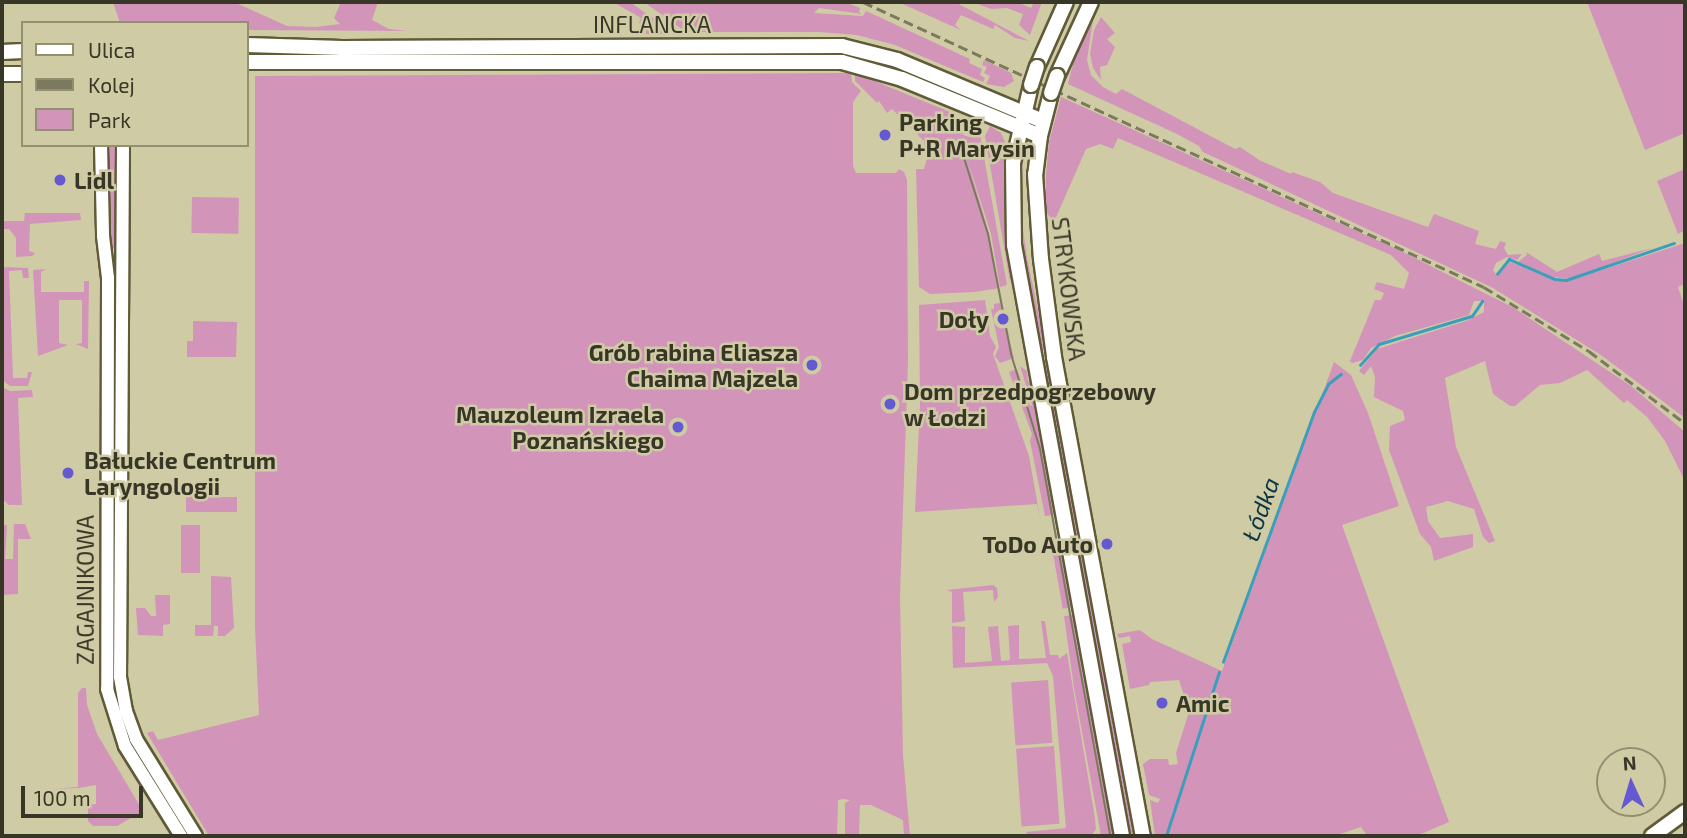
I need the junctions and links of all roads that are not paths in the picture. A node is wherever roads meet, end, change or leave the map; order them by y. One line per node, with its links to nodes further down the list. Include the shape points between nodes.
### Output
1 (1066, 2): 9 (main road, STRYKOWSKA, bridge)
2 (1091, 2): 10 (main road, STRYKOWSKA, bridge, via 1057,76)
3 (248, 45): 9 (main road, INFLANCKA, via 842,46 897,60)
4 (2, 51): 5 (main road)
5 (21, 51)
6 (248, 62): 9 (main road, INFLANCKA, via 842,62)
7 (2, 74): 8 (main road)
8 (21, 75)
9 (1020, 120): 10 (main road, INFLANCKA); 17 (main road, STRYKOWSKA, via 1012,190 1016,258)
10 (1042, 128): 18 (main road, STRYKOWSKA, via 1035,174 1036,214 1052,348)
11 (102, 147): 13 (street, ZAGAJNIKOWA, via 108,278 107,683 122,739)
12 (122, 147): 13 (street, ZAGAJNIKOWA, via 120,677 136,739)
13 (171, 807): 15 (street); 16 (street)
14 (1685, 812): 19 (main road)
15 (181, 836)
16 (196, 836)
17 (1122, 836)
18 (1143, 836)
19 (1652, 836)

